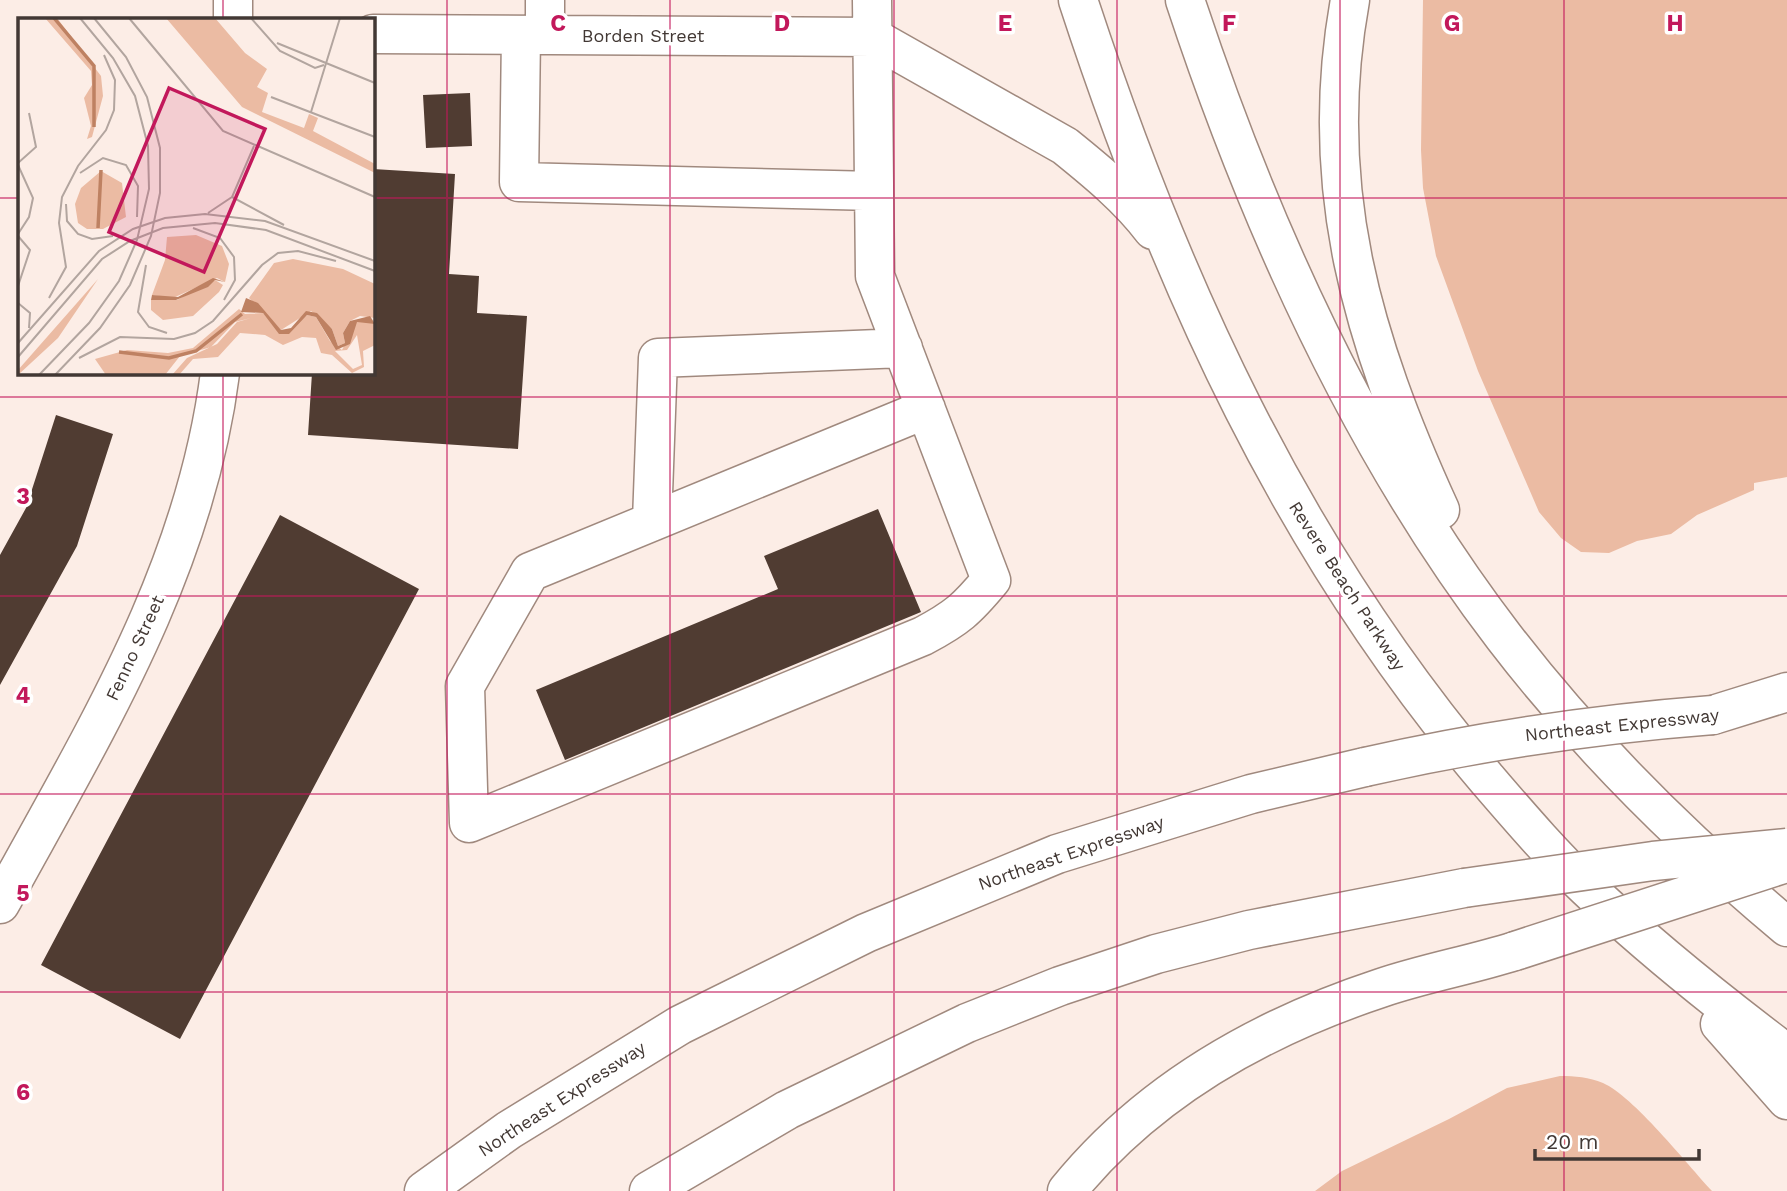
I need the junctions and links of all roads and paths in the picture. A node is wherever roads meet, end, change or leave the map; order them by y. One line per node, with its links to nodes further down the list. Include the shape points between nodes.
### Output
1 (233, 0): 5 (main road)
2 (1078, 0): 10 (main road, Revere Beach Parkway)
3 (1185, 0): 15 (main road, via 1263,207 1314,319 1395,474)
4 (1350, 0): 15 (main road, via 1338,116 1340,186 1353,267 1374,345 1405,428)
5 (233, 18)
6 (872, 18): 7 (main road, Borden Street); 9 (main road); 10 (main road, via 1087,163)
7 (537, 23): 8 (main road, Borden Street); 9 (main road, via 519,182)
8 (374, 34)
9 (874, 191): 11 (main road, via 875,276)
10 (1170, 251): 23 (main road, Revere Beach Parkway, via 1258,440 1302,519 1393,660 1517,814 1585,886)
11 (903, 348): 13 (main road); 14 (main road, via 658,358)
12 (220, 374): 21 (main road, Fenno Street, via 199,478 155,609 114,696)
13 (926, 409): 14 (main road); 14 (main road, via 991,580 968,608 923,636 469,823 465,686 530,572)
14 (652, 521)
15 (1504, 637): 22 (main road, via 1616,768 1670,823)
16 (1787, 692): 18 (main road)
17 (1787, 710): 18 (main road, Northeast Expressway)
18 (1713, 715): 26 (main road, Northeast Expressway, bridge, via 1568,729 1441,750 1251,794 1057,854 866,933 680,1026 509,1130)
19 (1787, 848): 27 (main road, bridge, via 1653,861 1464,888 1249,930 1157,954 967,1023 787,1110)
20 (1787, 862): 28 (main road, bridge, via 1515,951 1381,988 1289,1023 1145,1111)
21 (0, 904)
22 (1787, 926)
23 (1654, 949): 24 (main road, Revere Beach Parkway); 25 (main road)
24 (1787, 1054)
25 (1787, 1100)
26 (424, 1191)
27 (649, 1191)
28 (1067, 1191)

